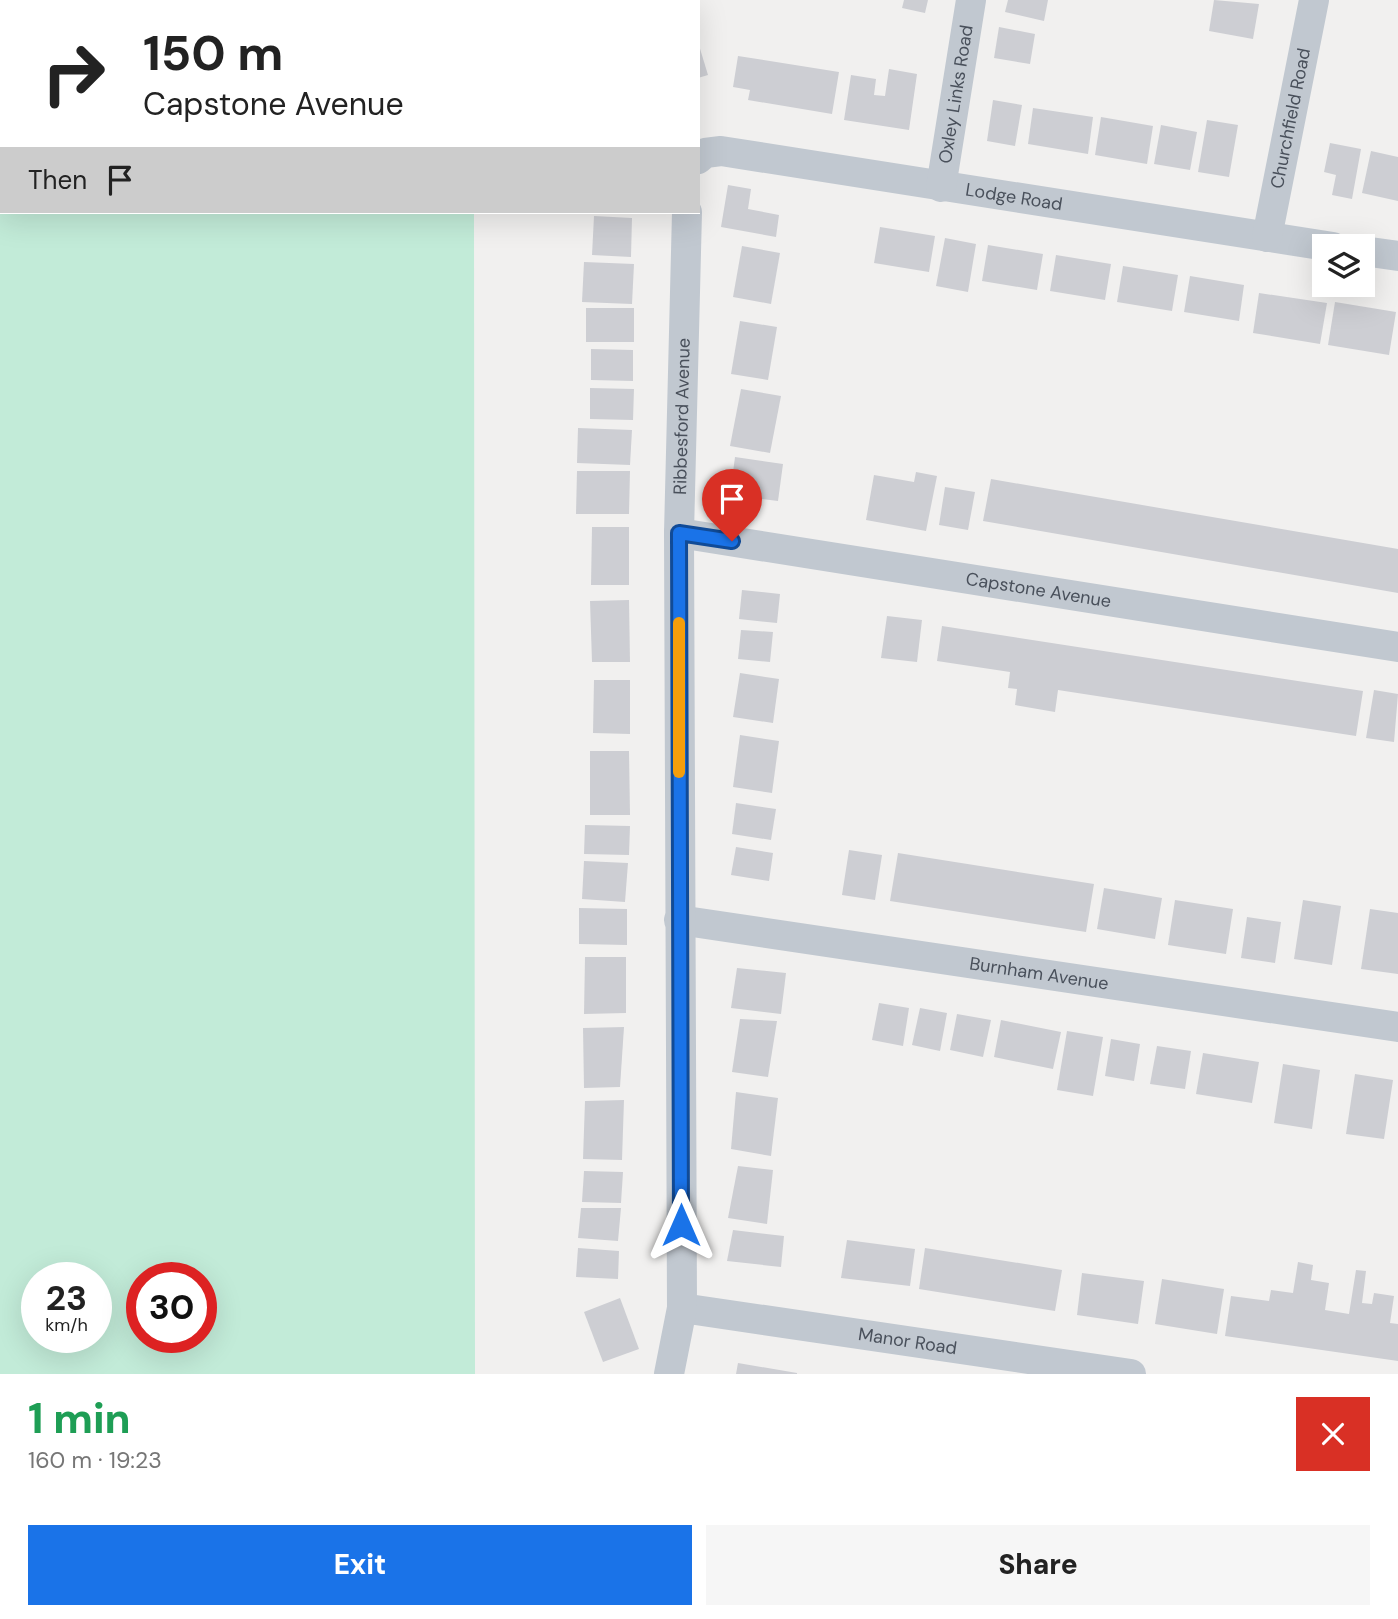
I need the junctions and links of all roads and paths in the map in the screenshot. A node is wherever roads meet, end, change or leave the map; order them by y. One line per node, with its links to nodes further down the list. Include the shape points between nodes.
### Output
1 (971, 0): 4 (street, Oxley Links Road)
2 (1314, 0): 6 (street, Churchfield Road)
3 (700, 157): 4 (street, Lodge Road, via 720,150)
4 (941, 187): 6 (street, Lodge Road)
5 (687, 214): 10 (street, Ribbesford Avenue)
6 (1267, 237): 7 (street, Lodge Road)
7 (1312, 244)
8 (1375, 253): 9 (street)
9 (1398, 256)
10 (679, 533): 11 (street, Capstone Avenue); 12 (street, Ribbesford Avenue)
11 (1398, 647)
12 (679, 920): 13 (street, Burnham Avenue); 14 (street, Ribbesford Avenue)
13 (1398, 1027)
14 (682, 1308): 15 (street, Ribbesford Avenue); 16 (street, Manor Road)
15 (669, 1374)
16 (1131, 1374)

